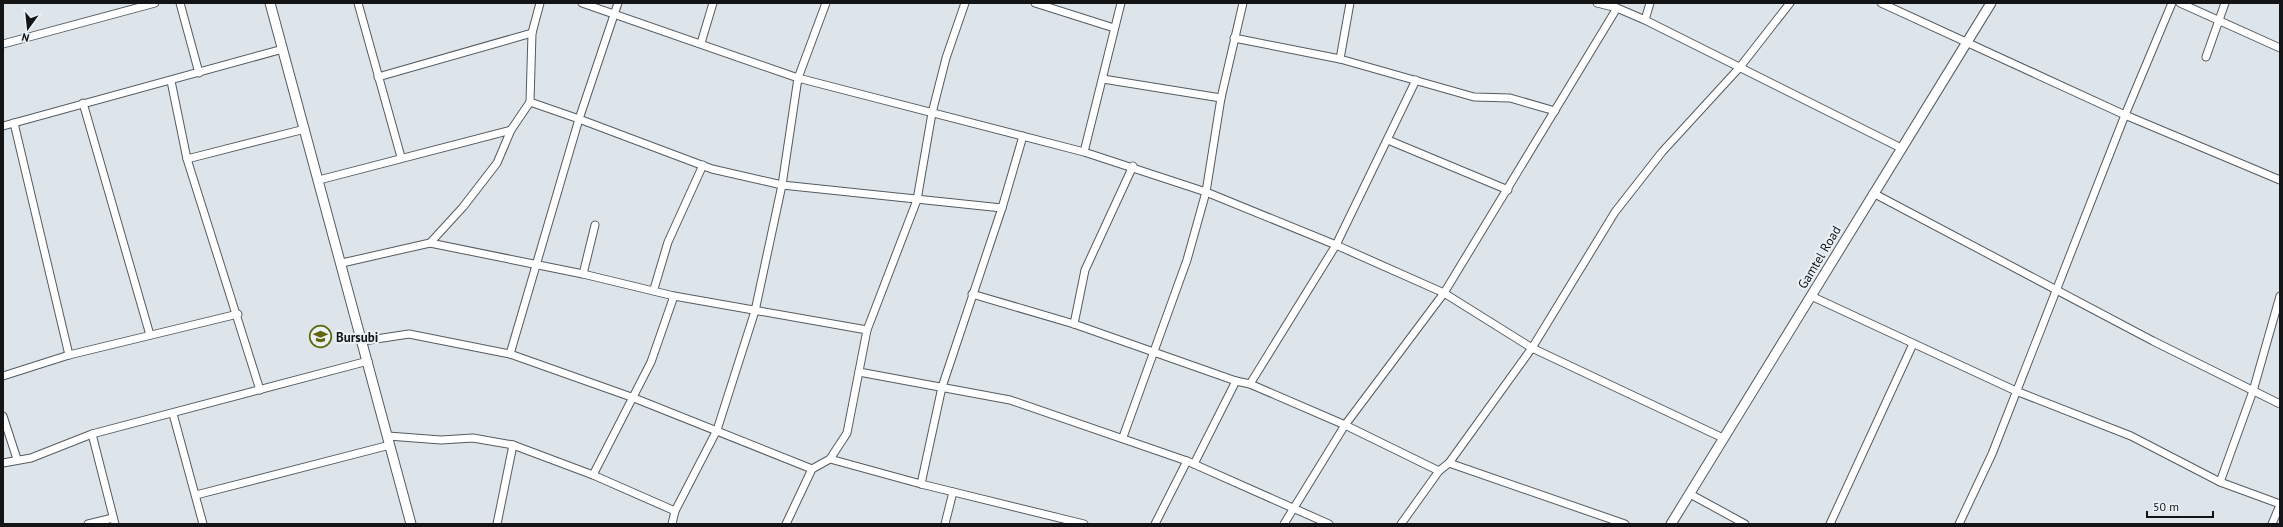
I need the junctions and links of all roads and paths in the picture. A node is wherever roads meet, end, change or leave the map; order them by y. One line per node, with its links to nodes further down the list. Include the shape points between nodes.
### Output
1 (155, 3): 32 (street)
2 (180, 3): 38 (street)
3 (270, 3): 34 (street)
4 (358, 3): 39 (street)
5 (540, 3): 28 (street)
6 (582, 3): 24 (street)
7 (618, 3): 24 (street)
8 (713, 3): 31 (street)
9 (826, 3): 40 (street)
10 (965, 3): 48 (street, via 946,58)
11 (1035, 3): 27 (street)
12 (1121, 3): 27 (street)
13 (1243, 3): 29 (street)
14 (1350, 3): 36 (street)
15 (1597, 3): 23 (street)
16 (1650, 3): 25 (street)
17 (1790, 3): 37 (street)
18 (1881, 3): 30 (street)
19 (1991, 3): 30 (street, Gamtel Road)
20 (2172, 3): 49 (street)
21 (2180, 3): 26 (street)
22 (2225, 3): 26 (street)
23 (1618, 8): 25 (street); 47 (street)
24 (614, 15): 31 (street); 50 (street)
25 (1645, 20): 37 (street)
26 (2218, 20): 33 (street); 35 (street)
27 (1114, 28): 41 (street)
28 (532, 33): 39 (street); 45 (street)
29 (1234, 38): 36 (street); 44 (street)
30 (1967, 41): 49 (street); 57 (street, Gamtel Road)
31 (702, 43): 40 (street)
32 (3, 44)
33 (2280, 48)
34 (283, 49): 38 (street); 53 (street)
35 (2206, 56)
36 (1340, 59): 42 (street)
37 (1740, 67): 57 (street); 91 (street, via 1662,152 1616,212)
38 (199, 73): 43 (street)
39 (378, 77): 59 (street)
40 (798, 78): 48 (street); 65 (street)
41 (1103, 79): 44 (street); 58 (street)
42 (1416, 80): 47 (street, via 1474,97 1510,98); 56 (street)
43 (171, 81): 46 (street); 60 (street)
44 (1221, 98): 67 (street)
45 (530, 102): 50 (street); 54 (street)
46 (82, 103): 51 (street); 88 (street)
47 (1555, 111): 66 (street)
48 (932, 113): 55 (street); 69 (street)
49 (2125, 115): 64 (street); 78 (street)
50 (579, 118): 61 (street); 75 (street)
51 (14, 123): 52 (street); 94 (street)
52 (3, 126)
53 (305, 129): 60 (street); 63 (street)
54 (510, 130): 59 (street); 72 (street, via 497,162 463,207)
55 (1023, 136): 58 (street); 70 (street)
56 (1388, 140): 66 (street); 73 (street)
57 (1901, 148): 68 (street, Gamtel Road)
58 (1084, 152): 62 (street)
59 (401, 157): 63 (street)
60 (187, 159): 85 (street)
61 (702, 165): 65 (street); 77 (street, via 668,242)
62 (1133, 166): 67 (street); 86 (street, via 1085,270)
63 (319, 180): 74 (street)
64 (2280, 180)
65 (782, 185): 69 (street); 84 (street)
66 (1508, 190): 79 (street)
67 (1206, 192): 73 (street); 92 (street, via 1187,260)
68 (1873, 193): 78 (street); 82 (street, Gamtel Road)
69 (917, 200): 70 (street); 87 (street)
70 (1002, 208): 80 (street)
71 (595, 225): 76 (street)
72 (430, 243): 74 (street); 75 (street)
73 (1336, 245): 79 (street); 99 (street)
74 (342, 263): 89 (street)
75 (535, 266): 76 (street); 93 (street)
76 (583, 274): 77 (street)
77 (654, 289): 81 (street)
78 (2055, 290): 102 (street); 103 (street)
79 (1444, 293): 91 (street); 108 (street)
80 (972, 294): 86 (street); 100 (street)
81 (674, 296): 84 (street); 104 (street, via 651,362)
82 (1811, 296): 90 (street); 112 (street, Gamtel Road)
83 (2280, 296): 103 (street)
84 (755, 311): 87 (street); 109 (street)
85 (238, 314): 88 (street); 101 (street)
86 (1074, 324): 92 (street)
87 (867, 330): 96 (street)
88 (150, 335): 94 (street)
89 (363, 341): 93 (street, via 408,334); 95 (street)
90 (1913, 344): 102 (street); 147 (street)
91 (1532, 348): 112 (street); 119 (street)
92 (1154, 353): 98 (street); 111 (street)
93 (510, 354): 104 (street)
94 (69, 355): 97 (street)
95 (368, 361): 101 (street); 113 (street)
96 (859, 372): 100 (street); 116 (street, via 847,433)
97 (3, 376)
98 (1236, 381): 99 (street); 117 (street)
99 (1250, 384): 108 (street)
100 (942, 387): 111 (street, via 1010,400); 124 (street)
101 (260, 390): 106 (street)
102 (2016, 391): 123 (street, via 2131,436); 148 (street, via 1992,454)
103 (2253, 391): 105 (street); 123 (street)
104 (634, 398): 109 (street); 122 (street)
105 (2280, 404)
106 (173, 414): 110 (street); 127 (street)
107 (3, 416): 115 (street)
108 (1345, 425): 121 (street); 129 (street)
109 (717, 430): 120 (street); 130 (street)
110 (92, 434): 115 (street, via 31,458); 131 (street)
111 (1123, 437): 117 (street)
112 (1723, 438): 126 (street, Gamtel Road)
113 (389, 440): 114 (street, via 473,438); 127 (street); 134 (street)
114 (513, 445): 122 (street); 135 (street)
115 (17, 459): 118 (street)
116 (830, 459): 120 (street); 124 (street)
117 (1191, 462): 129 (street); 140 (street)
118 (3, 463)
119 (1449, 464): 121 (street); 144 (street)
120 (812, 469): 137 (street)
121 (1439, 471): 143 (street)
122 (593, 475): 130 (street)
123 (2220, 482): 128 (street)
124 (921, 484): 125 (street)
125 (954, 492): 138 (street); 139 (street)
126 (1690, 494): 145 (street, Gamtel Road); 146 (street)
127 (196, 495): 133 (street)
128 (2280, 505): 149 (street)
129 (1293, 507): 141 (street); 142 (street)
130 (675, 511): 136 (street)
131 (114, 521): 132 (street)
132 (88, 524)
133 (203, 524)
134 (411, 524)
135 (496, 524)
136 (672, 524)
137 (786, 524)
138 (945, 524)
139 (1084, 524)
140 (1155, 524)
141 (1284, 524)
142 (1329, 524)
143 (1401, 524)
144 (1625, 524)
145 (1671, 524)
146 (1745, 524)
147 (1830, 524)
148 (1959, 524)
149 (2272, 524)

